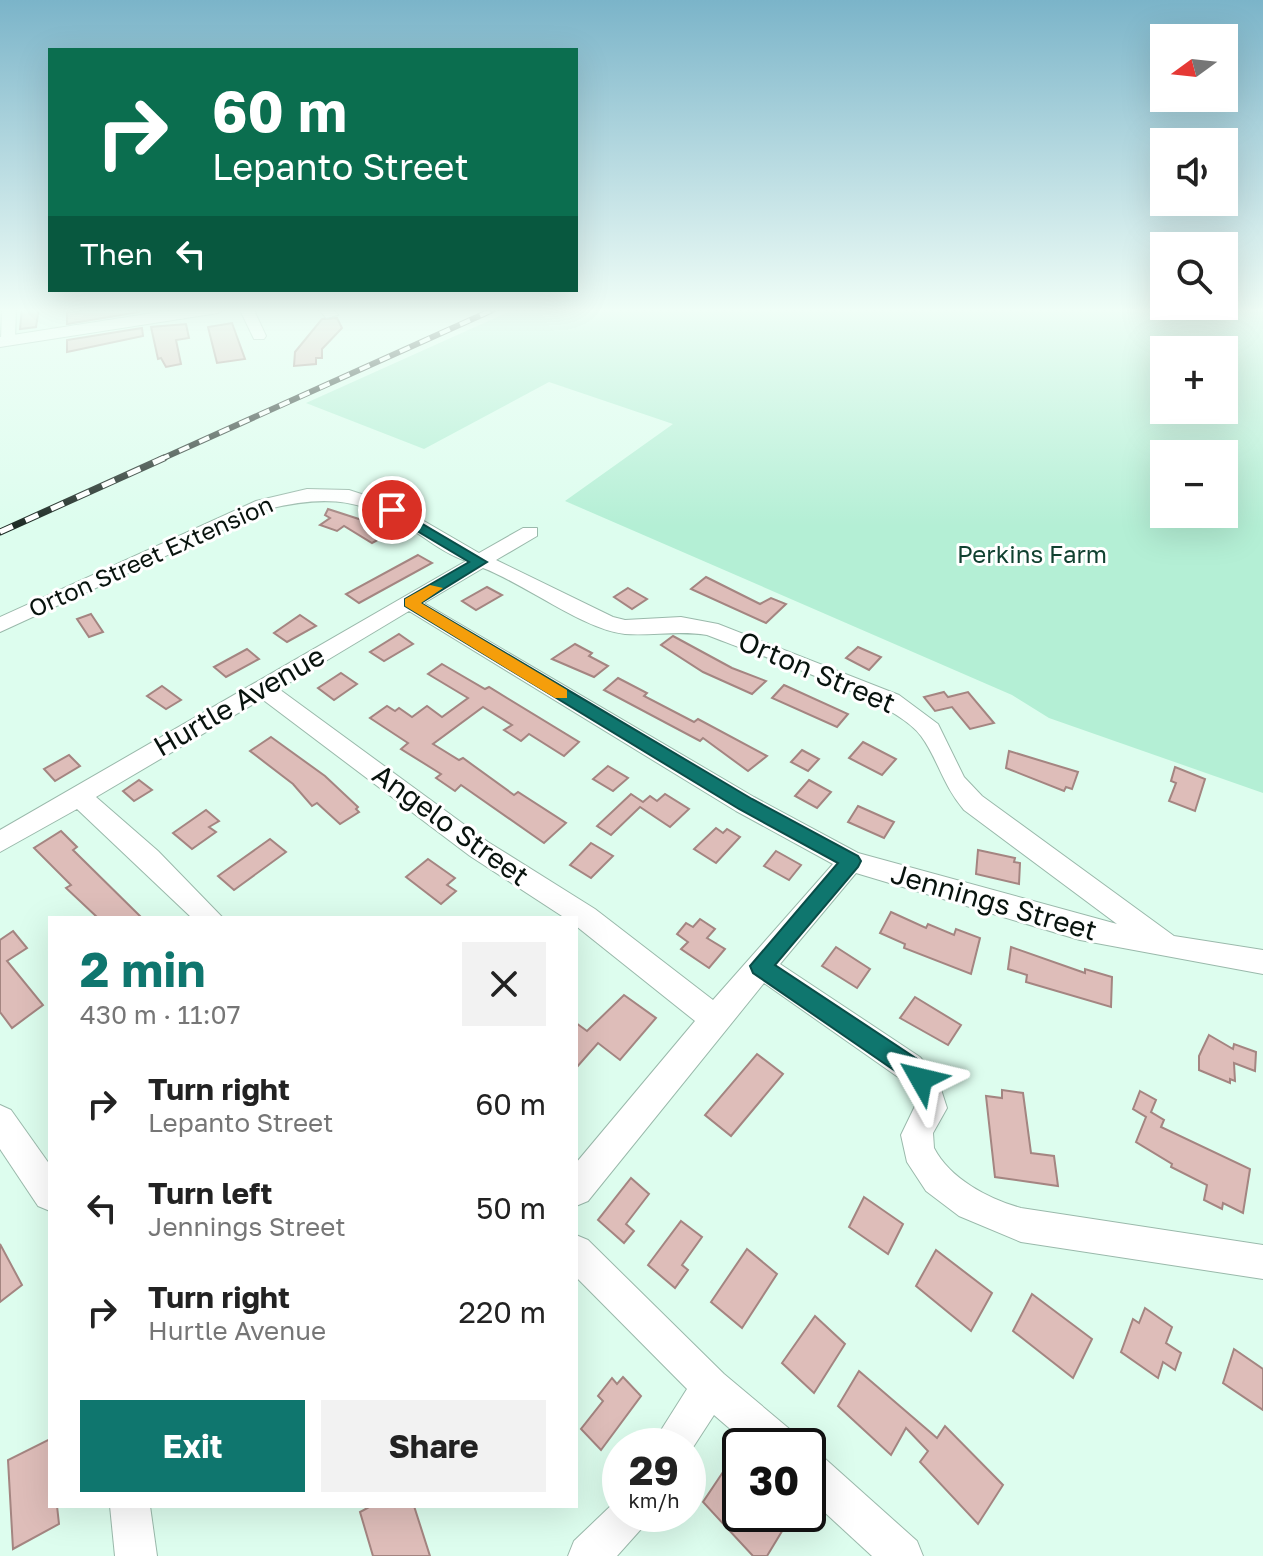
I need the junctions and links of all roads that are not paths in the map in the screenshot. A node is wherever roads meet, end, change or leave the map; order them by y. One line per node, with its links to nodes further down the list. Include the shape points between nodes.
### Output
1 (530, 532): 2 (street, Hurtle Avenue)
2 (480, 562): 3 (street, Hurtle Avenue); 4 (street, Orton Street Extension, via 381,505 349,495 307,494 245,512); 10 (street, Orton Street, via 516,574 616,625 711,629 903,707 930,730 955,782 973,803)
3 (410, 603): 5 (street, Hurtle Avenue); 8 (street, Jennings Street, via 745,804)
4 (0, 625)
5 (262, 688): 6 (street, Hurtle Avenue); 13 (street, Angelo Street, via 479,849 585,917)
6 (79, 796): 7 (street, Hurtle Avenue); 9 (street)
7 (0, 842)
8 (851, 861): 10 (street, Jennings Street, via 1048,920); 12 (street)
9 (207, 916)
10 (1168, 947): 11 (street, Jennings Street)
11 (1263, 962)
12 (761, 966): 13 (street); 18 (street, via 921,1079 931,1108 917,1134 922,1164 989,1214 1021,1225)
13 (716, 1020): 15 (street)
14 (0, 1121): 16 (street)
15 (578, 1187)
16 (48, 1191)
17 (578, 1254): 19 (street)
18 (1263, 1262)
19 (711, 1387): 20 (street); 21 (street)
20 (683, 1428)
21 (758, 1428)
22 (826, 1486): 27 (street)
23 (130, 1508): 25 (street)
24 (611, 1532): 26 (street)
25 (136, 1556)
26 (589, 1556)
27 (902, 1556)

